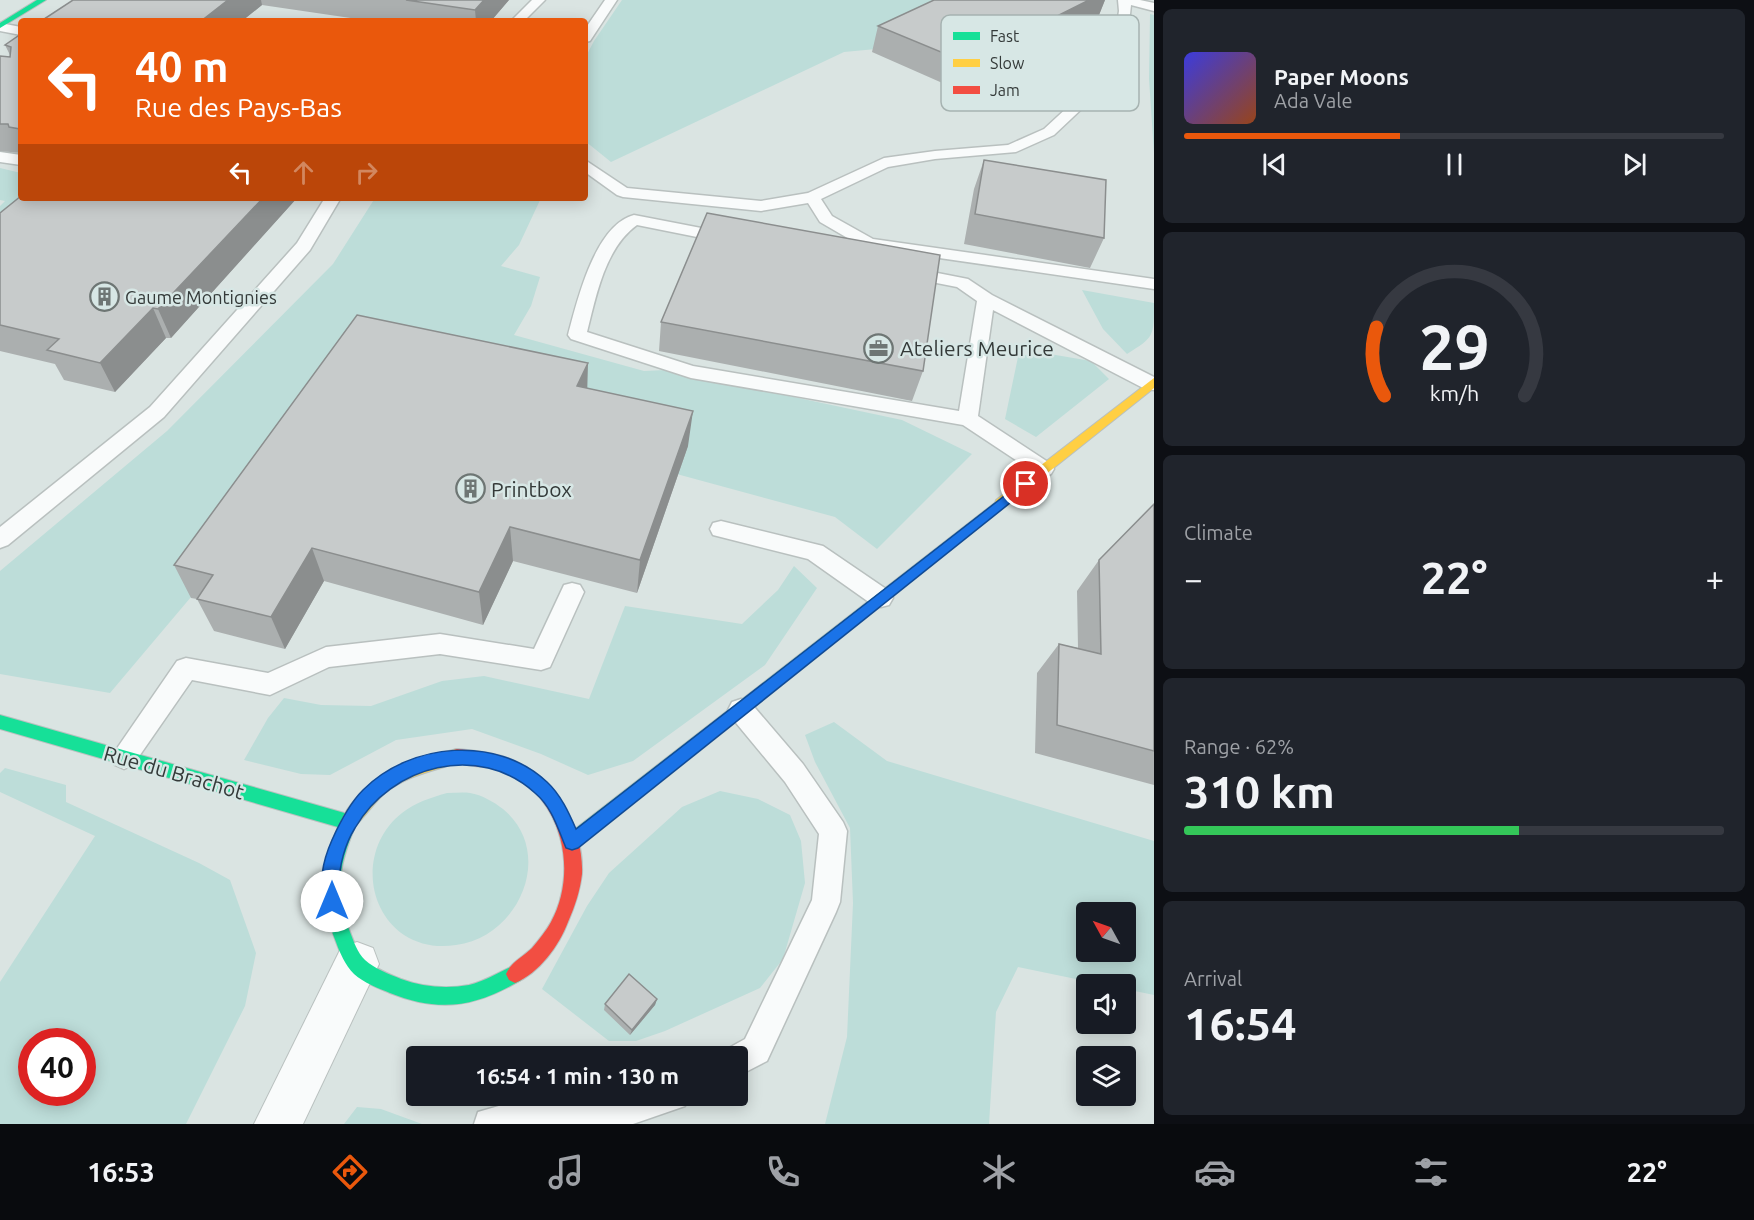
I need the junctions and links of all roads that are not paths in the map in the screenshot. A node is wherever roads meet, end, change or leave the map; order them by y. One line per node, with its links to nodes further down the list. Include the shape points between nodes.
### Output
1 (42, 0): 8 (street)
2 (539, 0): 7 (lane)
3 (610, 0): 10 (lane)
4 (1124, 0): 5 (lane); 6 (lane)
5 (1154, 7)
6 (1124, 15)
7 (520, 18)
8 (0, 27): 9 (lane)
9 (18, 30)
10 (588, 33)
11 (1072, 111): 15 (lane, via 1049,132 1011,149 884,164)
12 (0, 157): 13 (lane)
13 (18, 160)
14 (588, 167): 15 (lane, via 623,192 761,206)
15 (812, 197): 19 (lane, via 826,219 869,243)
16 (331, 201): 25 (lane, via 304,246 157,412)
17 (740, 240): 22 (lane, via 634,220 616,233 589,288 577,335 691,372)
18 (892, 270): 20 (lane, via 962,283)
19 (1154, 284)
20 (986, 299): 21 (lane); 22 (lane)
21 (1153, 383): 23 (street)
22 (968, 419): 23 (lane)
23 (1044, 469): 27 (street)
24 (721, 529): 27 (lane, via 815,552)
25 (0, 539)
26 (572, 592): 30 (lane, via 541,660 440,644 326,657 270,684 186,668)
27 (881, 598): 28 (street)
28 (741, 710): 32 (street); 34 (lane, via 794,773 832,831 826,902 756,1050)
29 (0, 722): 30 (street, Rue du Brachot)
30 (124, 757): 31 (street, Rue du Brachot)
31 (349, 822): 32 (street, via 369,795 396,775 426,762 458,756 489,759 518,770 542,788 561,813); 33 (street, via 336,852 330,885 334,917)
32 (572, 842): 33 (street, via 575,878 566,914 546,948 516,975 480,992 441,998 403,991)
33 (357, 964): 36 (street)
34 (748, 1054)
35 (638, 1106): 37 (lane, via 596,1119 513,1118)
36 (278, 1124)
37 (490, 1124)

